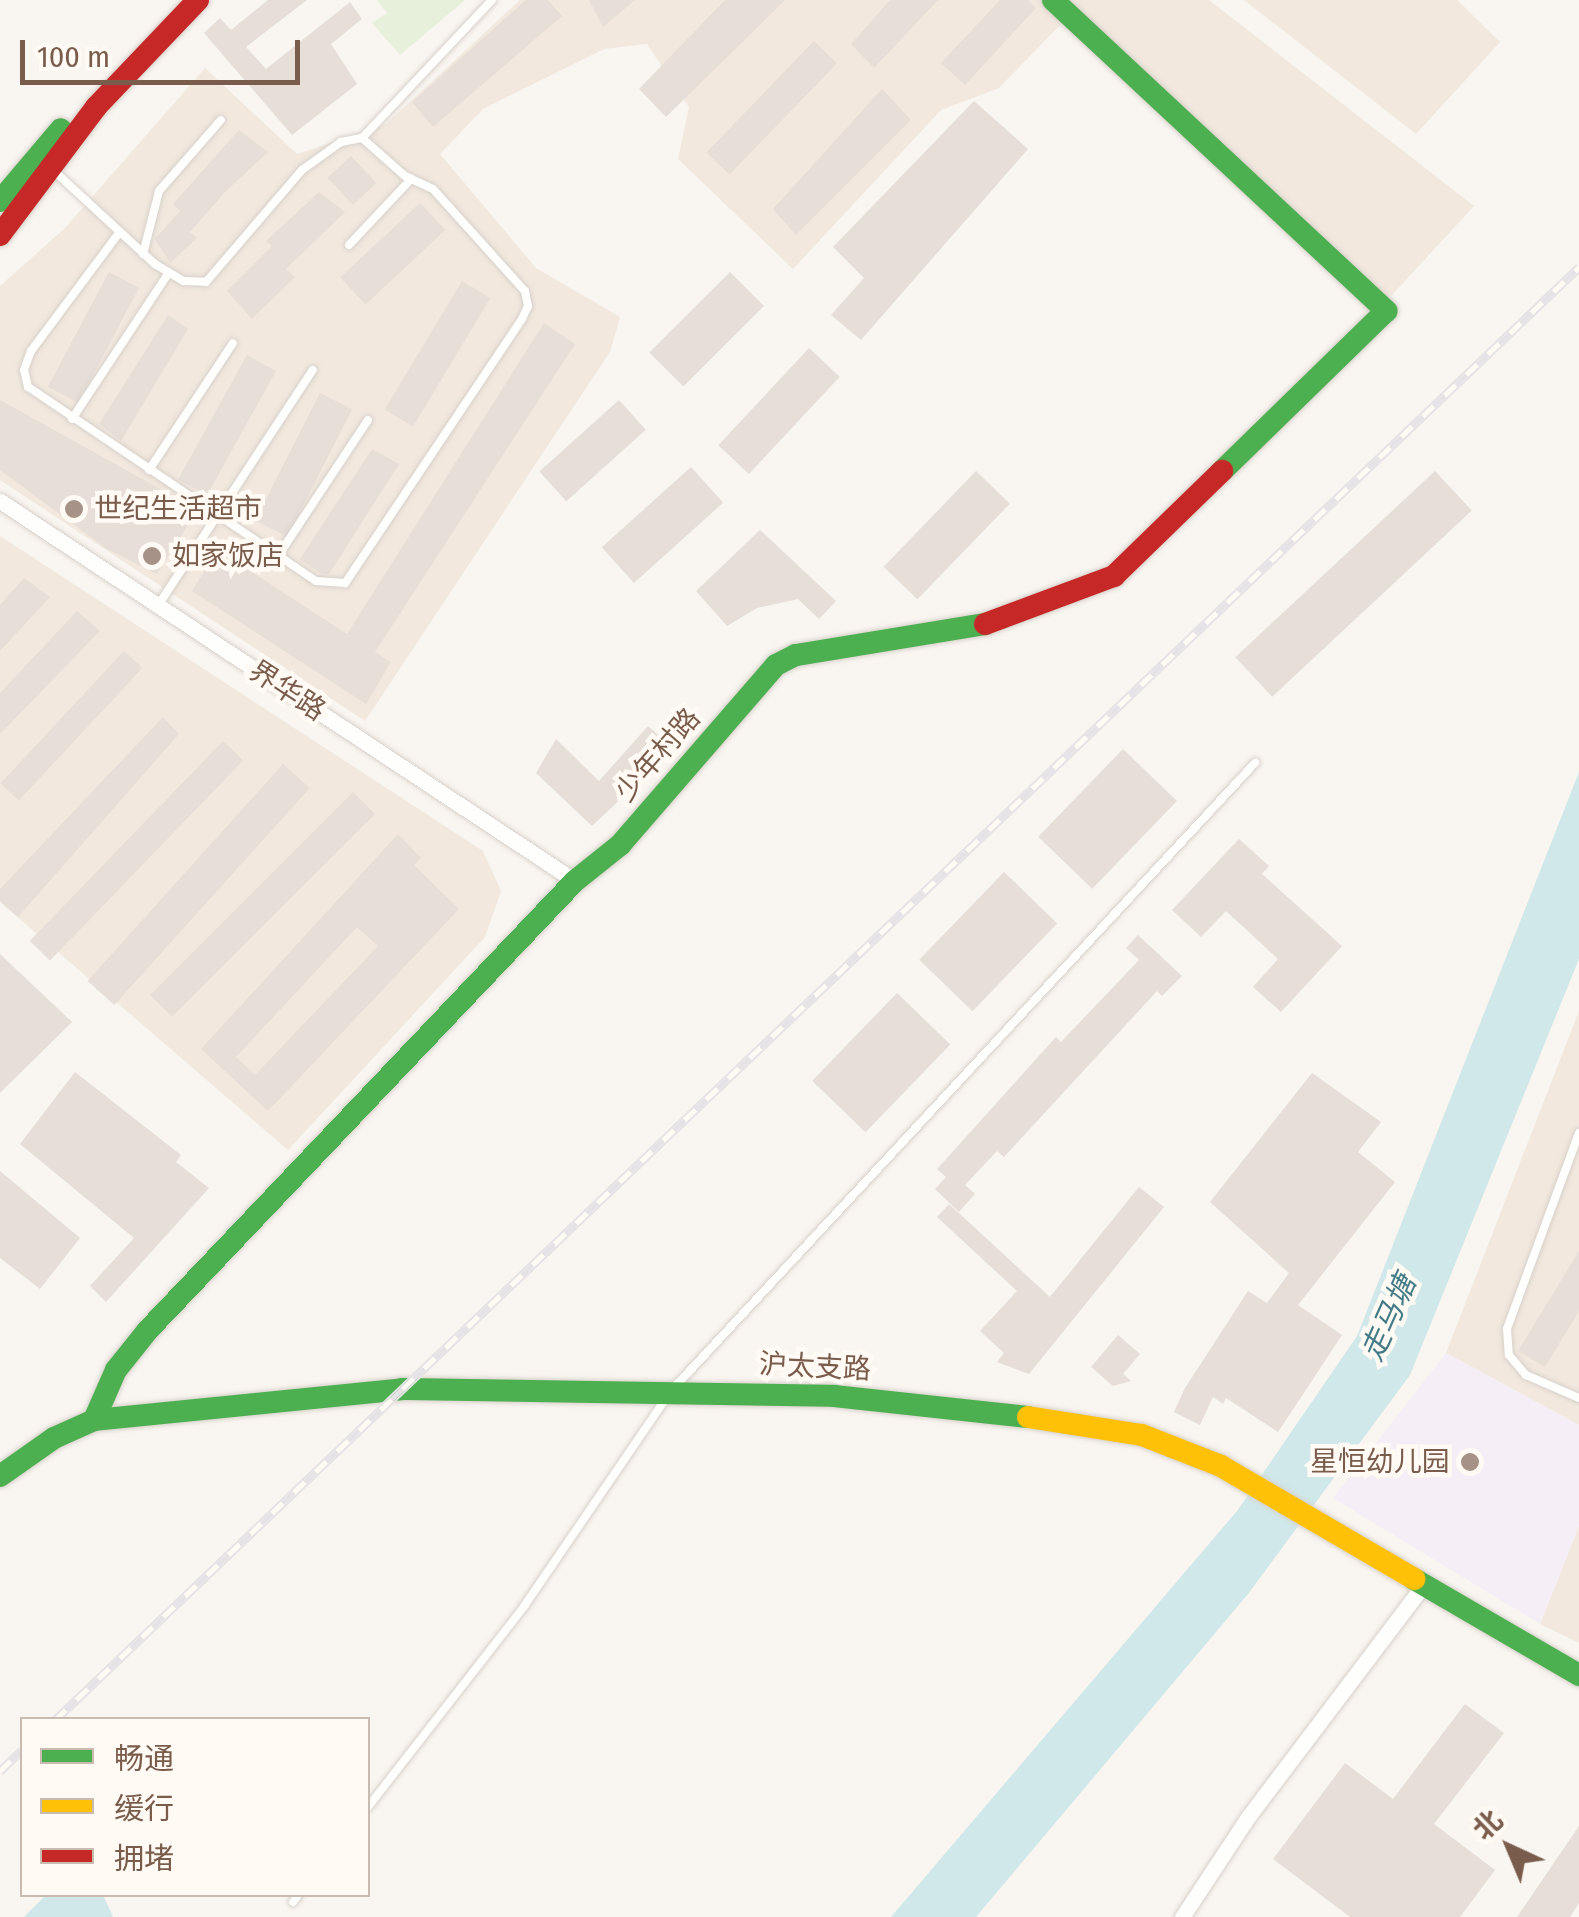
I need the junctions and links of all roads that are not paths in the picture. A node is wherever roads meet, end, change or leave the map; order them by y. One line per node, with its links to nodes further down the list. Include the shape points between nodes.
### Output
1 (179, 0): 7 (street)
2 (198, 0): 7 (street)
3 (492, 0): 6 (lane)
4 (1052, 0): 25 (street, 少年村路, via 1386,310 1114,576 985,624 785,659 620,845)
5 (220, 120): 13 (lane, via 159,191)
6 (362, 138): 8 (lane); 14 (lane, via 341,142 302,170 216,278 192,282)
7 (46, 164): 9 (street); 10 (lane); 11 (street)
8 (411, 179): 12 (lane); 22 (lane, via 436,192 521,286 528,306 350,579 327,586)
9 (0, 201)
10 (119, 233): 13 (lane); 17 (lane, via 78,283 24,370 33,392)
11 (0, 235)
12 (349, 245)
13 (143, 254): 14 (lane)
14 (168, 274): 17 (lane)
15 (234, 343): 19 (lane)
16 (314, 370): 21 (lane)
17 (72, 419): 19 (lane)
18 (368, 420): 22 (lane)
19 (149, 470): 21 (lane)
20 (0, 502): 23 (street, 界华路)
21 (218, 515): 22 (lane); 23 (lane)
22 (278, 556)
23 (158, 606): 25 (street, 界华路)
24 (1255, 763): 27 (lane)
25 (575, 880): 29 (street, 少年村路, via 148,1330 116,1370)
26 (1579, 1133): 28 (lane, via 1507,1328 1509,1355 1526,1376)
27 (672, 1391): 29 (street, 沪太支路, via 402,1389); 31 (street, 沪太支路, via 834,1396 1071,1421 1165,1442 1248,1480); 33 (lane, via 525,1605)
28 (1579, 1398)
29 (94, 1420): 30 (street, 沪太支路, via 54,1438)
30 (0, 1476)
31 (1424, 1584): 32 (street, 沪太支路); 34 (street, via 1248,1817)
32 (1579, 1675)
33 (370, 1804)
34 (1182, 1917)

